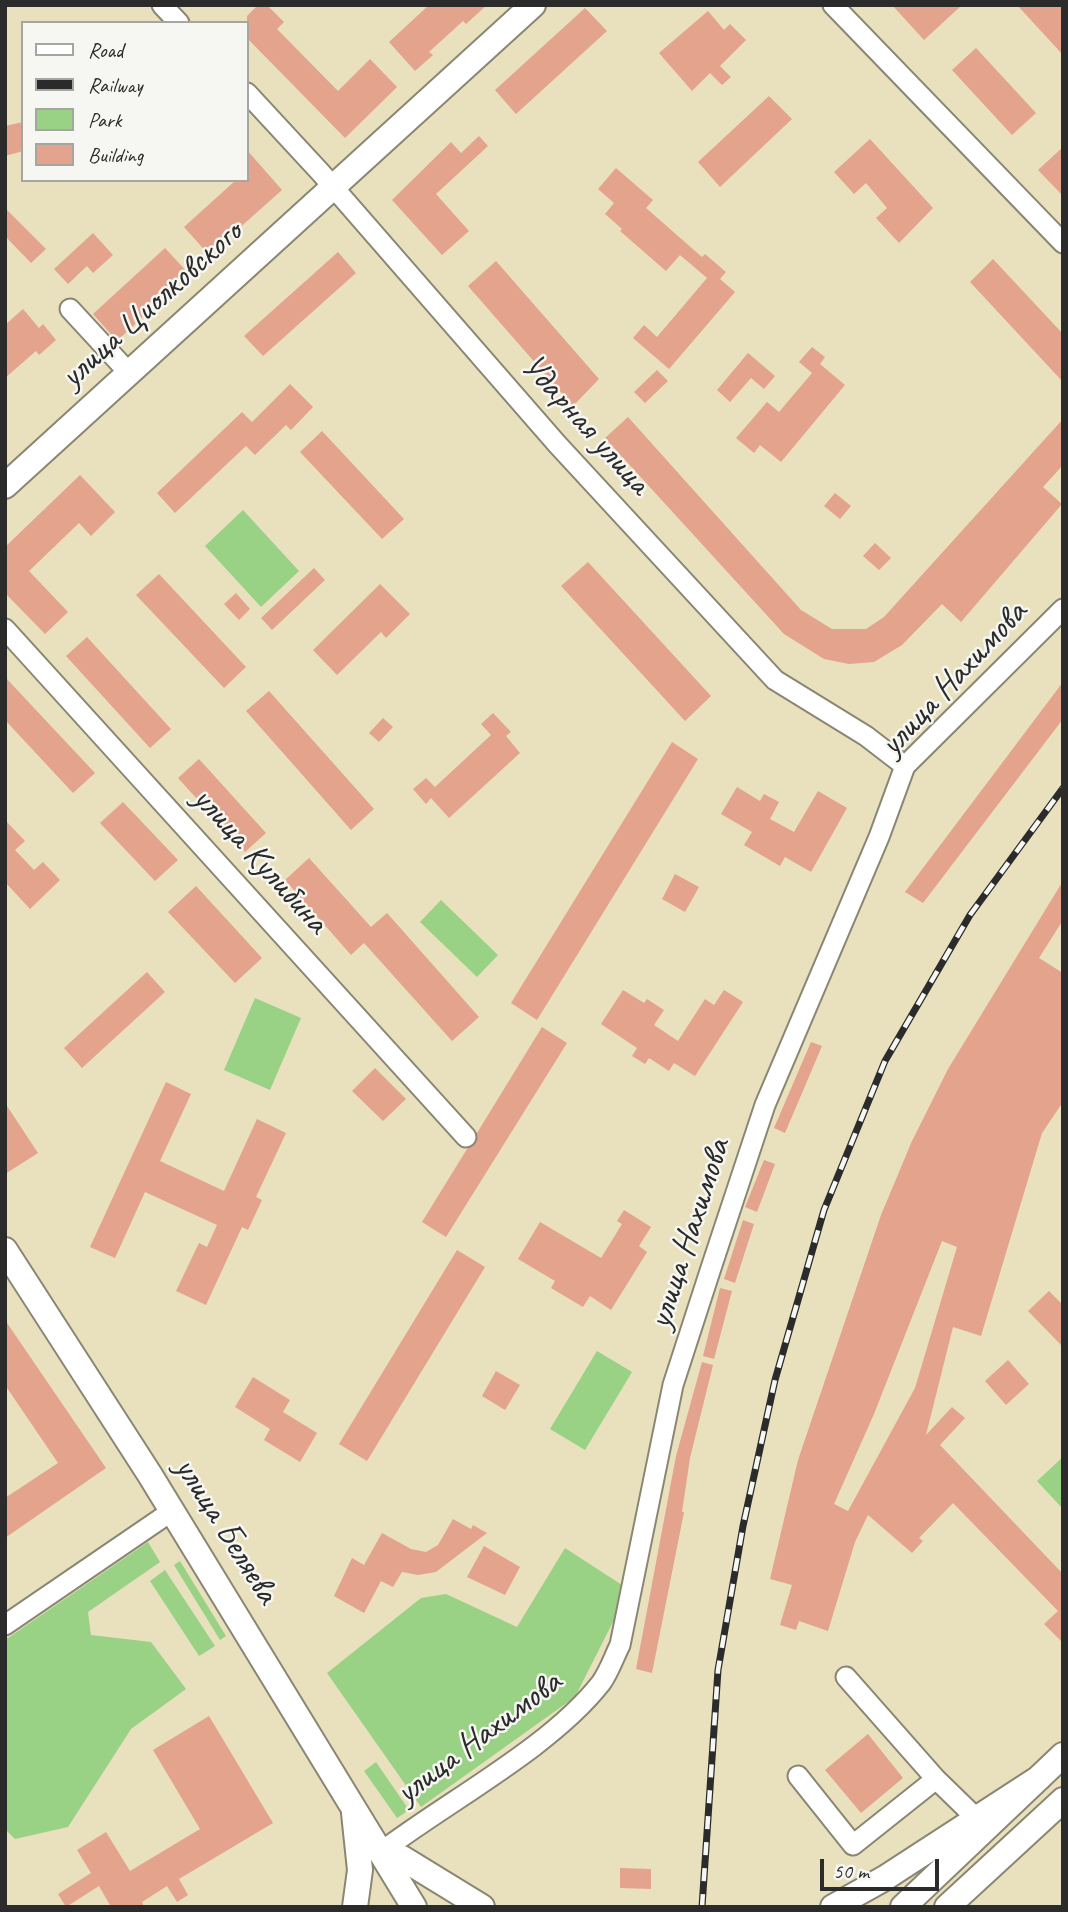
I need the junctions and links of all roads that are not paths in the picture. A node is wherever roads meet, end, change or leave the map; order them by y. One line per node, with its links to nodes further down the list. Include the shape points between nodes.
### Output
1 (162, 5): 4 (street)
2 (533, 5): 6 (main road, улица Циолковского)
3 (833, 5): 7 (street)
4 (177, 21)
5 (248, 94): 6 (street, Ударная улица)
6 (332, 188): 9 (main road, улица Циолковского); 13 (street, Ударная улица, via 557,444 775,680 866,736)
7 (1063, 243)
8 (70, 309): 9 (street)
9 (129, 373): 10 (main road, улица Циолковского)
10 (5, 486)
11 (1063, 609): 13 (street, улица Нахимова)
12 (5, 629): 14 (street, улица Кулибина)
13 (905, 766): 26 (street, улица Нахимова, via 765,1105 673,1385 620,1645 602,1681 571,1715)
14 (466, 1137)
15 (5, 1250): 16 (main road, улица Беляева)
16 (172, 1511): 17 (street); 24 (main road, улица Беляева)
17 (5, 1625)
18 (846, 1676): 22 (street)
19 (1063, 1755): 21 (main road)
20 (798, 1776): 22 (street, via 853,1845)
21 (1039, 1778): 25 (main road); 31 (main road)
22 (936, 1779): 25 (street)
23 (1063, 1800): 32 (main road)
24 (353, 1805): 26 (main road, улица Беляева); 27 (main road, via 360,1870)
25 (975, 1817): 30 (main road)
26 (381, 1852): 28 (main road, улица Беляева); 29 (main road, via 402,1858)
27 (355, 1907)
28 (414, 1907)
29 (482, 1907)
30 (833, 1907)
31 (903, 1907)
32 (947, 1907)

